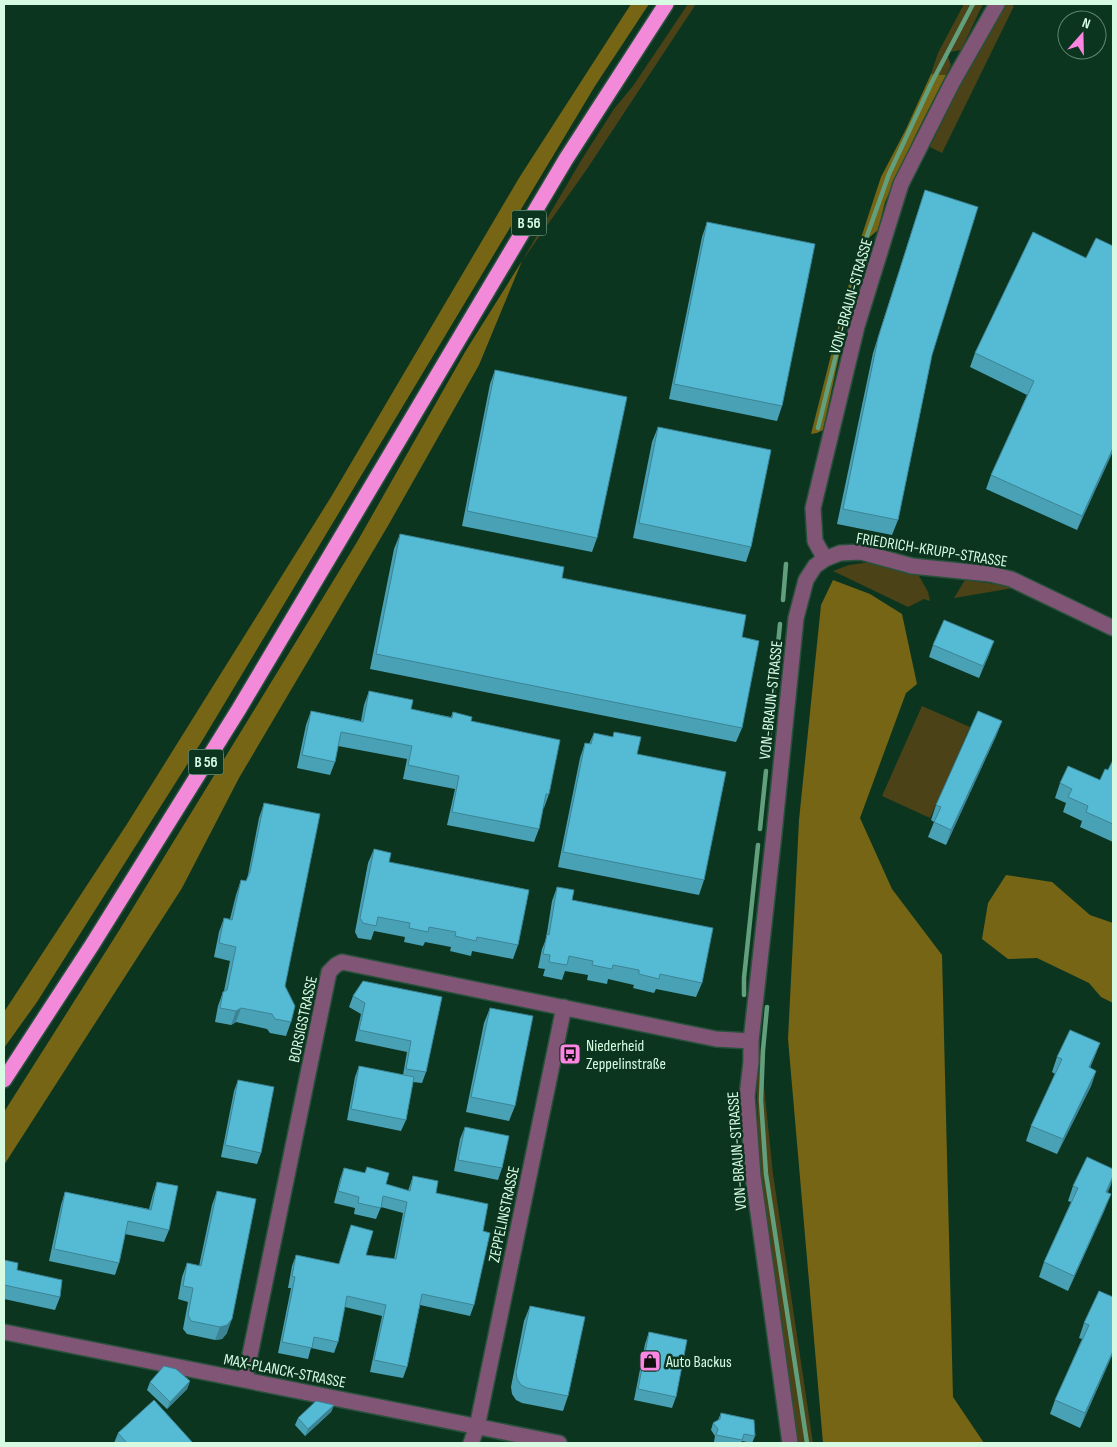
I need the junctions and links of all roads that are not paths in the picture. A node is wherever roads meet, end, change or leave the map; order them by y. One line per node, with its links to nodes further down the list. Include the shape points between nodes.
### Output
1 (666, 4): 7 (highway, B 56, via 566,159 239,709)
2 (996, 4): 3 (street, VON-BRAUN-STRASSE, via 901,184 857,326 813,508 815,541)
3 (824, 559): 4 (street, FRIEDRICH-KRUPP-STRASSE, via 840,553 861,552 912,566 990,574 1011,580); 6 (street, VON-BRAUN-STRASSE, via 806,580 796,618)
4 (1113, 628)
5 (564, 1007): 6 (street, BORSIGSTRASSE, via 716,1039); 9 (street, BORSIGSTRASSE, via 342,962 329,972); 10 (street, ZEPPELINSTRASSE)
6 (751, 1041): 13 (street, VON-BRAUN-STRASSE, via 747,1096 753,1176)
7 (4, 1080)
8 (4, 1332): 9 (street, MAX-PLANCK-STRASSE)
9 (245, 1379): 10 (street, MAX-PLANCK-STRASSE)
10 (477, 1427): 11 (street, ZEPPELINSTRASSE); 12 (street, MAX-PLANCK-STRASSE)
11 (471, 1443)
12 (559, 1443)
13 (790, 1443)

